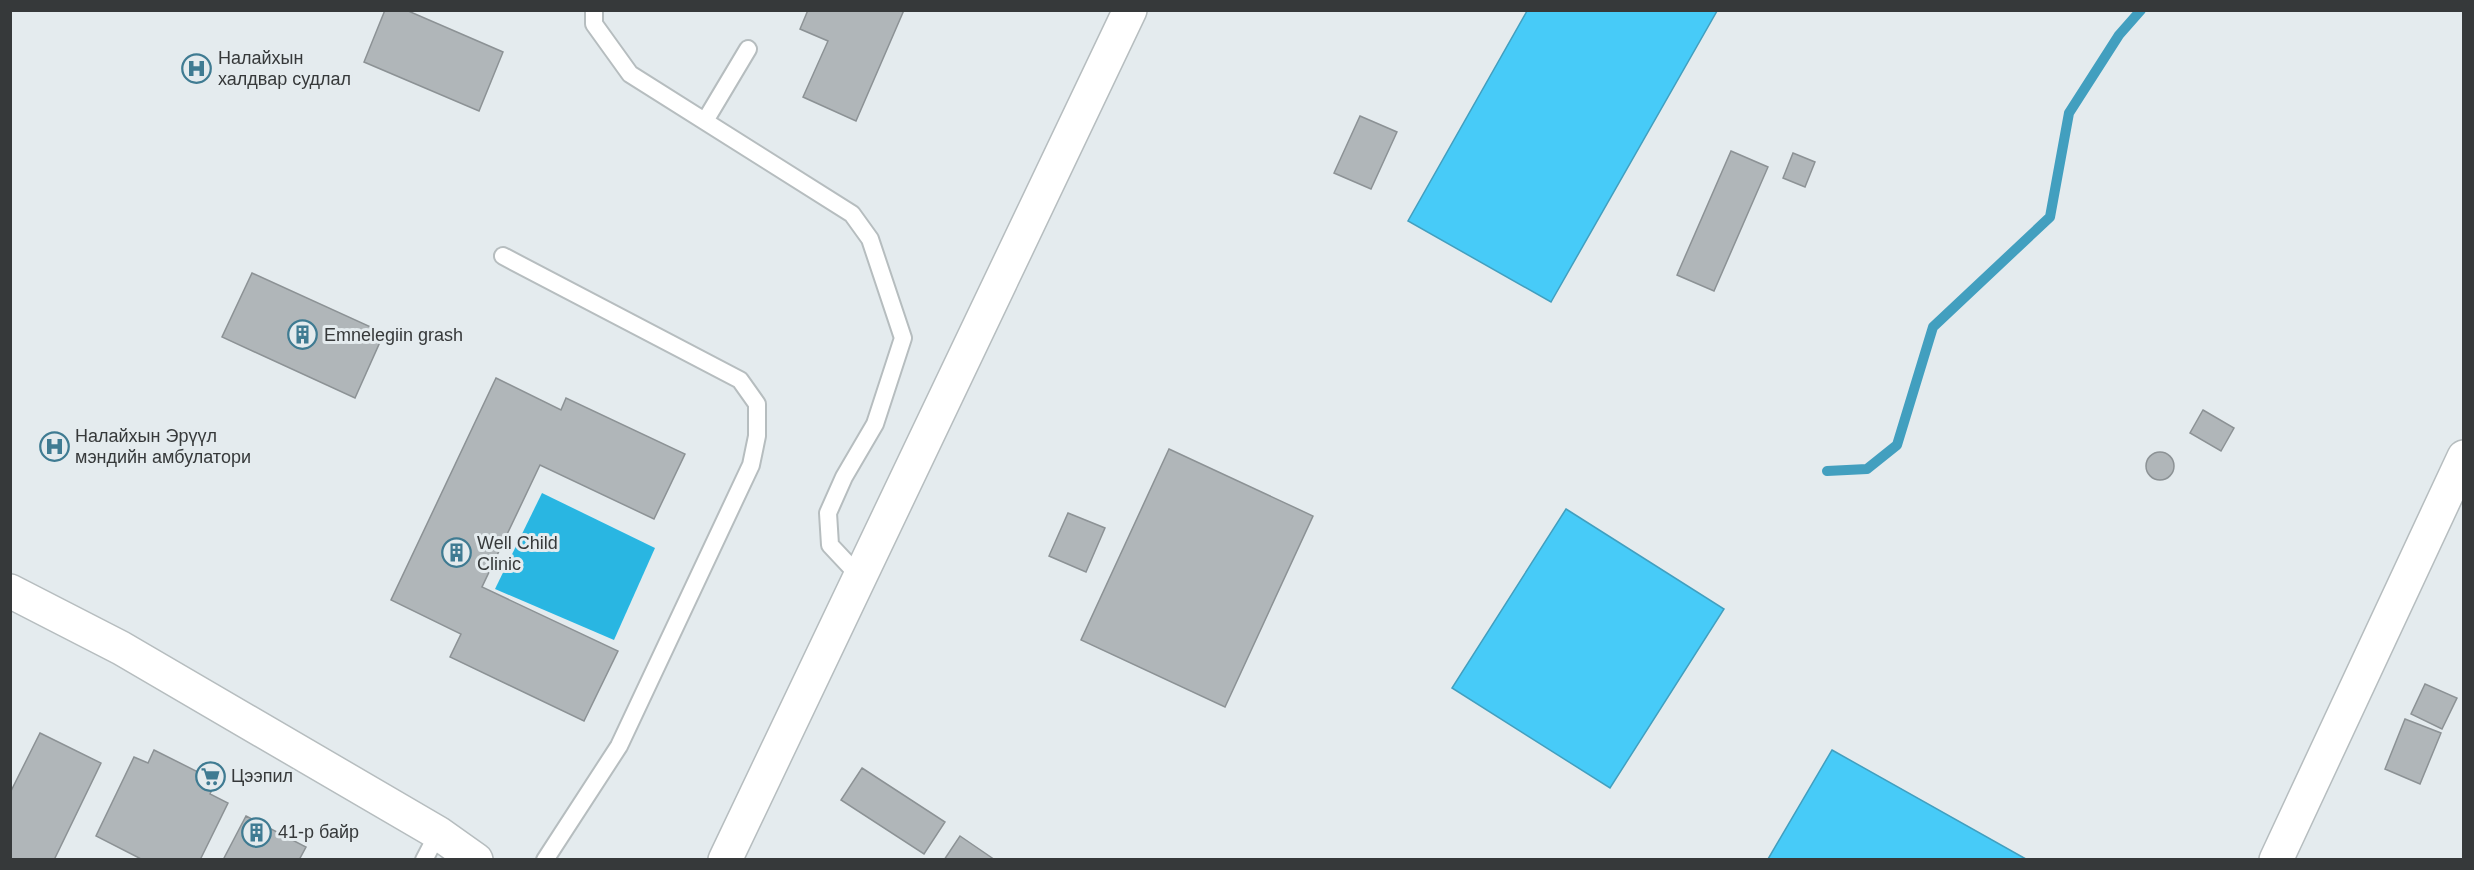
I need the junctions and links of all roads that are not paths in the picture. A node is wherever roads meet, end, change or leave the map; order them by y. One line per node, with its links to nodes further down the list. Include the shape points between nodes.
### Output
1 (594, 10): 4 (lane, via 594,24 630,74)
2 (1130, 10): 7 (street)
3 (748, 49): 4 (lane)
4 (705, 121): 7 (lane, via 852,214 870,239 903,338 875,424 828,513 830,545)
5 (503, 256): 11 (lane, via 740,380 757,404 757,436 746,476 619,746)
6 (2463, 457): 13 (street)
7 (860, 577): 12 (street)
8 (10, 591): 9 (street, via 121,648)
9 (431, 846): 10 (street)
10 (477, 860)
11 (545, 860)
12 (725, 860)
13 (2276, 860)

